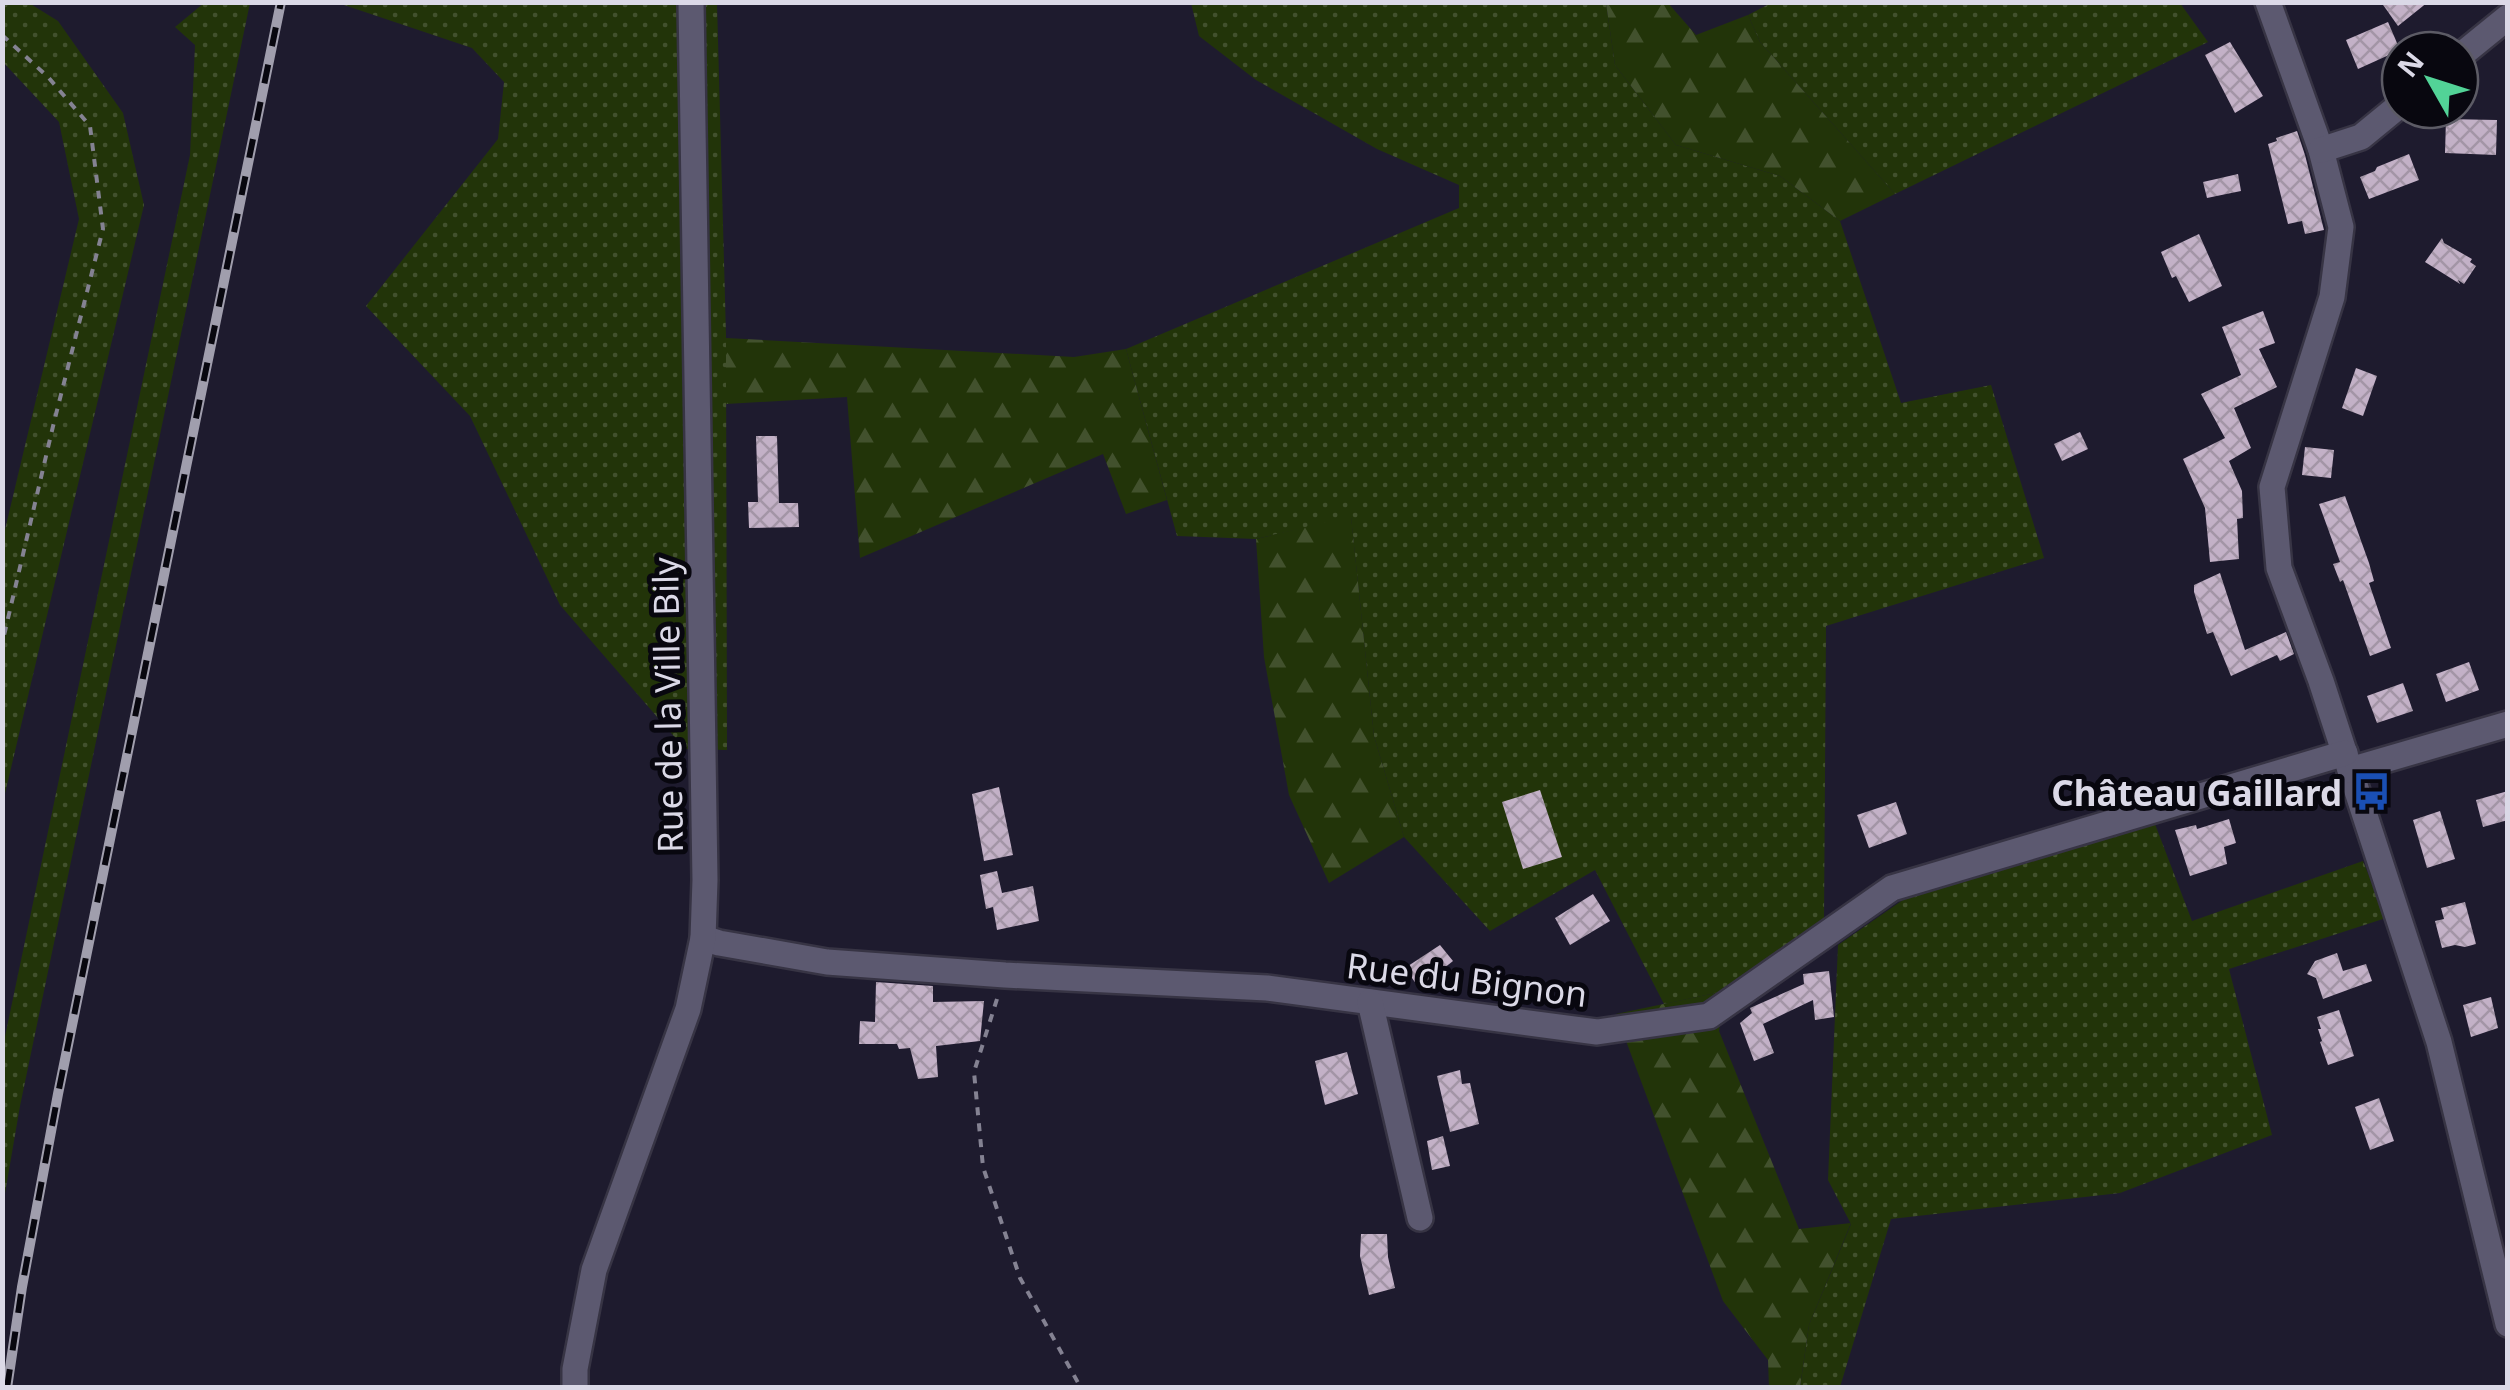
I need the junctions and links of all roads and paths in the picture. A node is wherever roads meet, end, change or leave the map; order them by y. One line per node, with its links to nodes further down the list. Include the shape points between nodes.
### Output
1 (691, 2): 11 (street, Rue de la Ville Bily)
2 (2268, 2): 7 (street)
3 (2508, 17): 5 (street)
4 (2, 35): 8 (path, via 90,126 103,228)
5 (2480, 40)
6 (2380, 120): 7 (street, via 2360,137)
7 (2321, 150): 10 (street, via 2341,228 2332,297 2272,487 2280,568)
8 (2, 644)
9 (2508, 724): 10 (street, Rue du Bignon)
10 (2348, 762): 13 (street, Rue du Bignon, via 1892,888 1710,1016 1597,1032); 15 (street, via 2439,1042)
11 (702, 938): 12 (street, Rue du Bignon, via 827,962); 16 (street, Rue de la Ville Bily, via 688,1009 594,1270)
12 (1004, 975): 13 (street, Rue du Bignon, via 1267,988); 17 (path, via 974,1072 982,1167 1020,1278)
13 (1370, 1002): 14 (street)
14 (1420, 1218)
15 (2508, 1324)
16 (576, 1388)
17 (1080, 1388)

